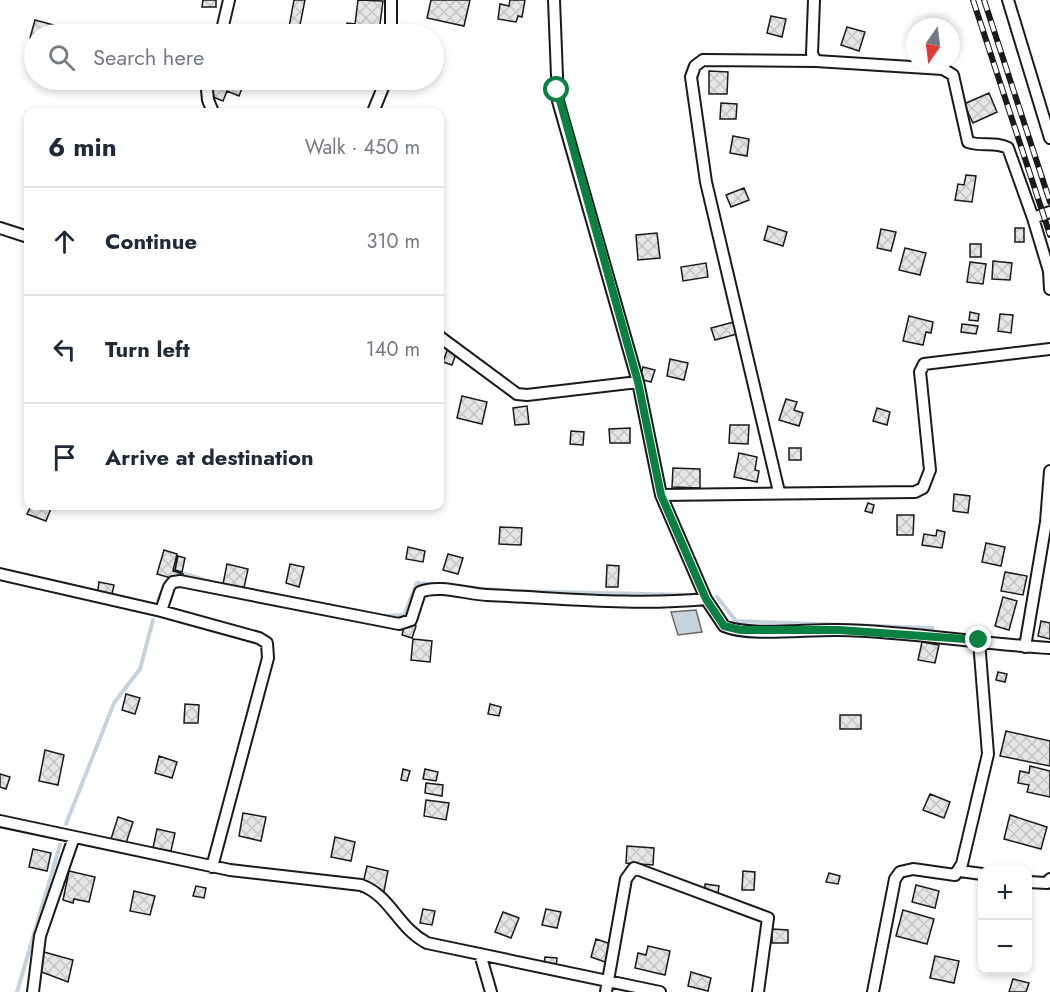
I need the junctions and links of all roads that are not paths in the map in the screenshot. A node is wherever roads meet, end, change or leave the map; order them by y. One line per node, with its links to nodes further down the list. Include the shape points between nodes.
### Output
1 (229, 0): 6 (street)
2 (391, 0): 7 (street)
3 (554, 0): 21 (street, via 558,101)
4 (814, 0): 8 (street, via 812,54)
5 (1008, 0): 13 (street)
6 (223, 24)
7 (391, 24)
8 (816, 62): 15 (street, via 943,69 953,75 968,142 1008,148); 23 (street, via 704,60 695,66 692,77 706,182)
9 (207, 90): 11 (street)
10 (382, 90): 12 (street)
11 (211, 108)
12 (374, 108)
13 (1050, 138)
14 (1050, 212): 15 (street)
15 (1032, 218): 18 (street, via 1049,271)
16 (0, 228): 17 (street)
17 (24, 236)
18 (1050, 289)
19 (444, 341): 21 (street, via 517,394)
20 (1050, 349): 23 (street, via 924,364 920,372 930,470 928,480 915,492)
21 (638, 382): 24 (street)
22 (1050, 471): 29 (street, via 1046,522)
23 (779, 492): 24 (street)
24 (661, 495): 26 (street)
25 (0, 574): 27 (street)
26 (706, 599): 27 (street, via 655,603 427,589 420,592 411,620 399,624 180,581 168,587); 28 (street, via 730,629 839,630)
27 (161, 611): 33 (street, via 260,638 269,651)
28 (979, 640): 29 (street); 34 (street, via 988,754)
29 (1025, 647): 30 (street)
30 (1050, 648)
31 (0, 821): 32 (street)
32 (74, 837): 33 (street); 40 (street, via 40,936)
33 (212, 867): 38 (street, via 361,885 380,895 413,936 427,943)
34 (960, 871): 35 (street); 44 (street, via 955,875 913,869 900,872 895,879)
35 (978, 873)
36 (1050, 879): 37 (street, via 1047,883)
37 (1032, 883)
38 (480, 954): 39 (street); 41 (street)
39 (607, 986): 42 (street); 43 (street, via 626,879 634,868 768,918)
40 (33, 992)
41 (491, 992)
42 (660, 992)
43 (758, 992)
44 (873, 992)

